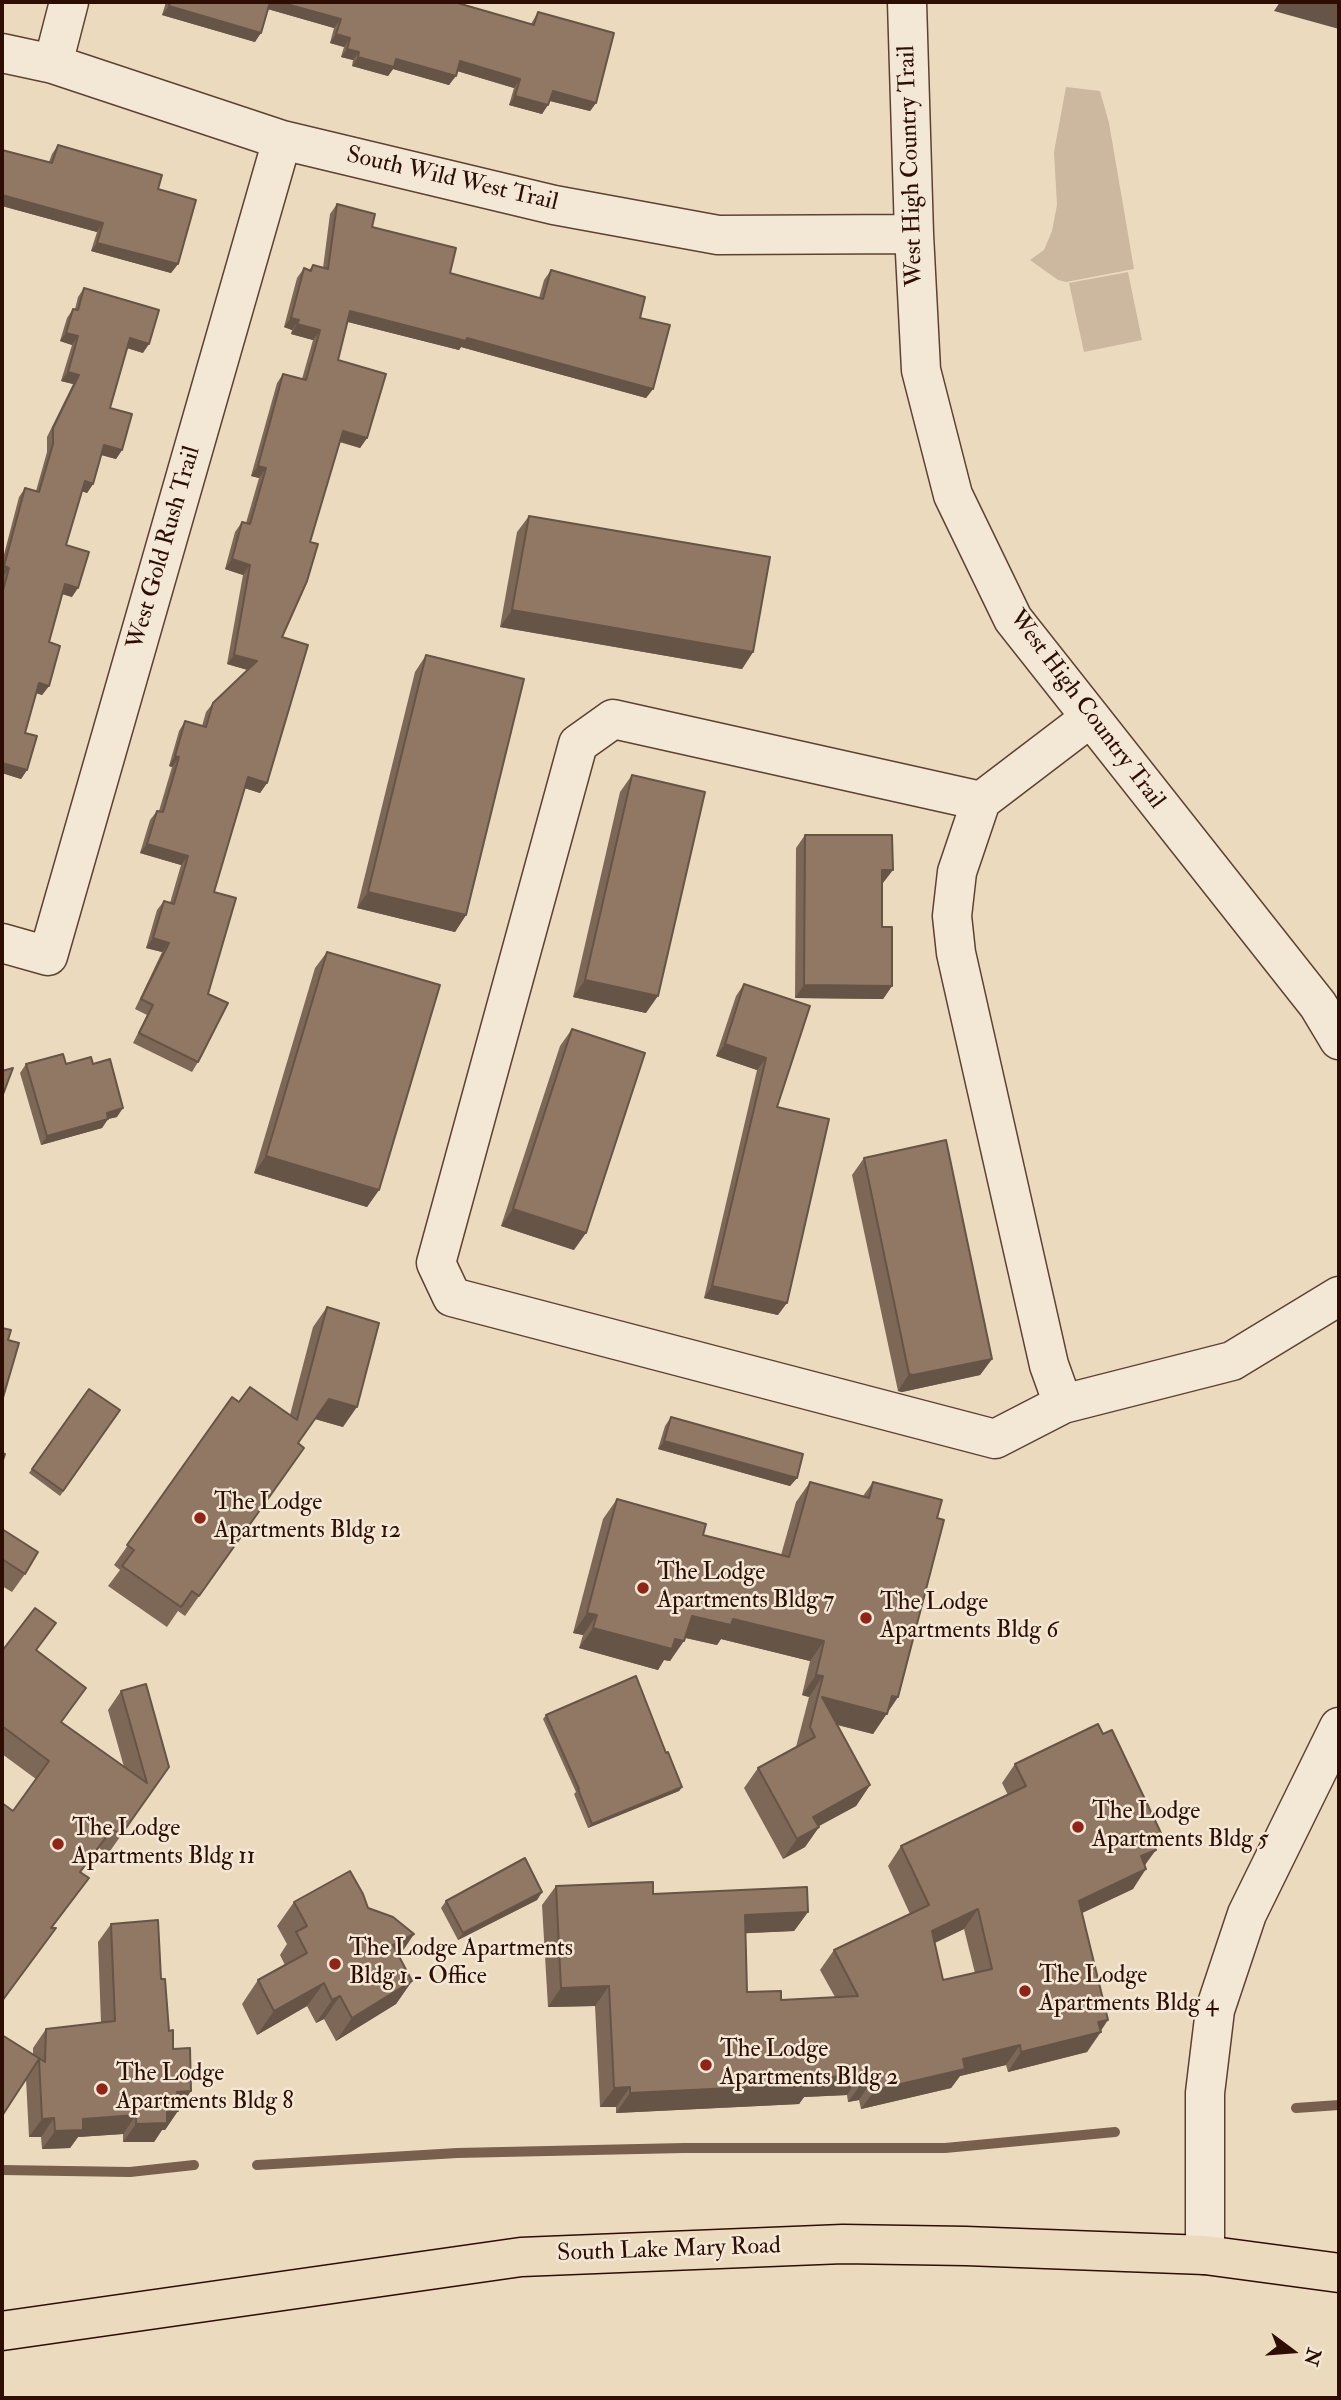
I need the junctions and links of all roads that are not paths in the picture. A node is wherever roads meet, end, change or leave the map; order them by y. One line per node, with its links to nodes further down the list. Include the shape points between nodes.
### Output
1 (69, 2): 4 (street)
2 (907, 2): 6 (street, West High Country Trail)
3 (2, 53): 4 (street, South Wild West Trail)
4 (53, 64): 5 (street, South Wild West Trail)
5 (282, 140): 6 (street, South Wild West Trail, via 554,205 718,234); 9 (street, West Gold Rush Trail, via 48,956)
6 (914, 234): 7 (street, West High Country Trail, via 921,370 953,495 1013,620)
7 (1090, 718): 8 (street); 10 (street, West High Country Trail, via 1318,1005)
8 (981, 801): 12 (street, via 957,872 952,916 956,953 1049,1365); 12 (street, via 613,719 578,744 436,1263 452,1297 995,1439)
9 (2, 943)
10 (1339, 1040)
11 (1339, 1296): 12 (street, via 1233,1361)
12 (1063, 1404)
13 (1339, 1727): 14 (street, via 1247,1914 1214,2010 1205,2093)
14 (1205, 2255): 15 (main road, South Lake Mary Road); 16 (main road, South Lake Mary Road, via 844,2244 521,2257)
15 (1339, 2273)
16 (2, 2331)

